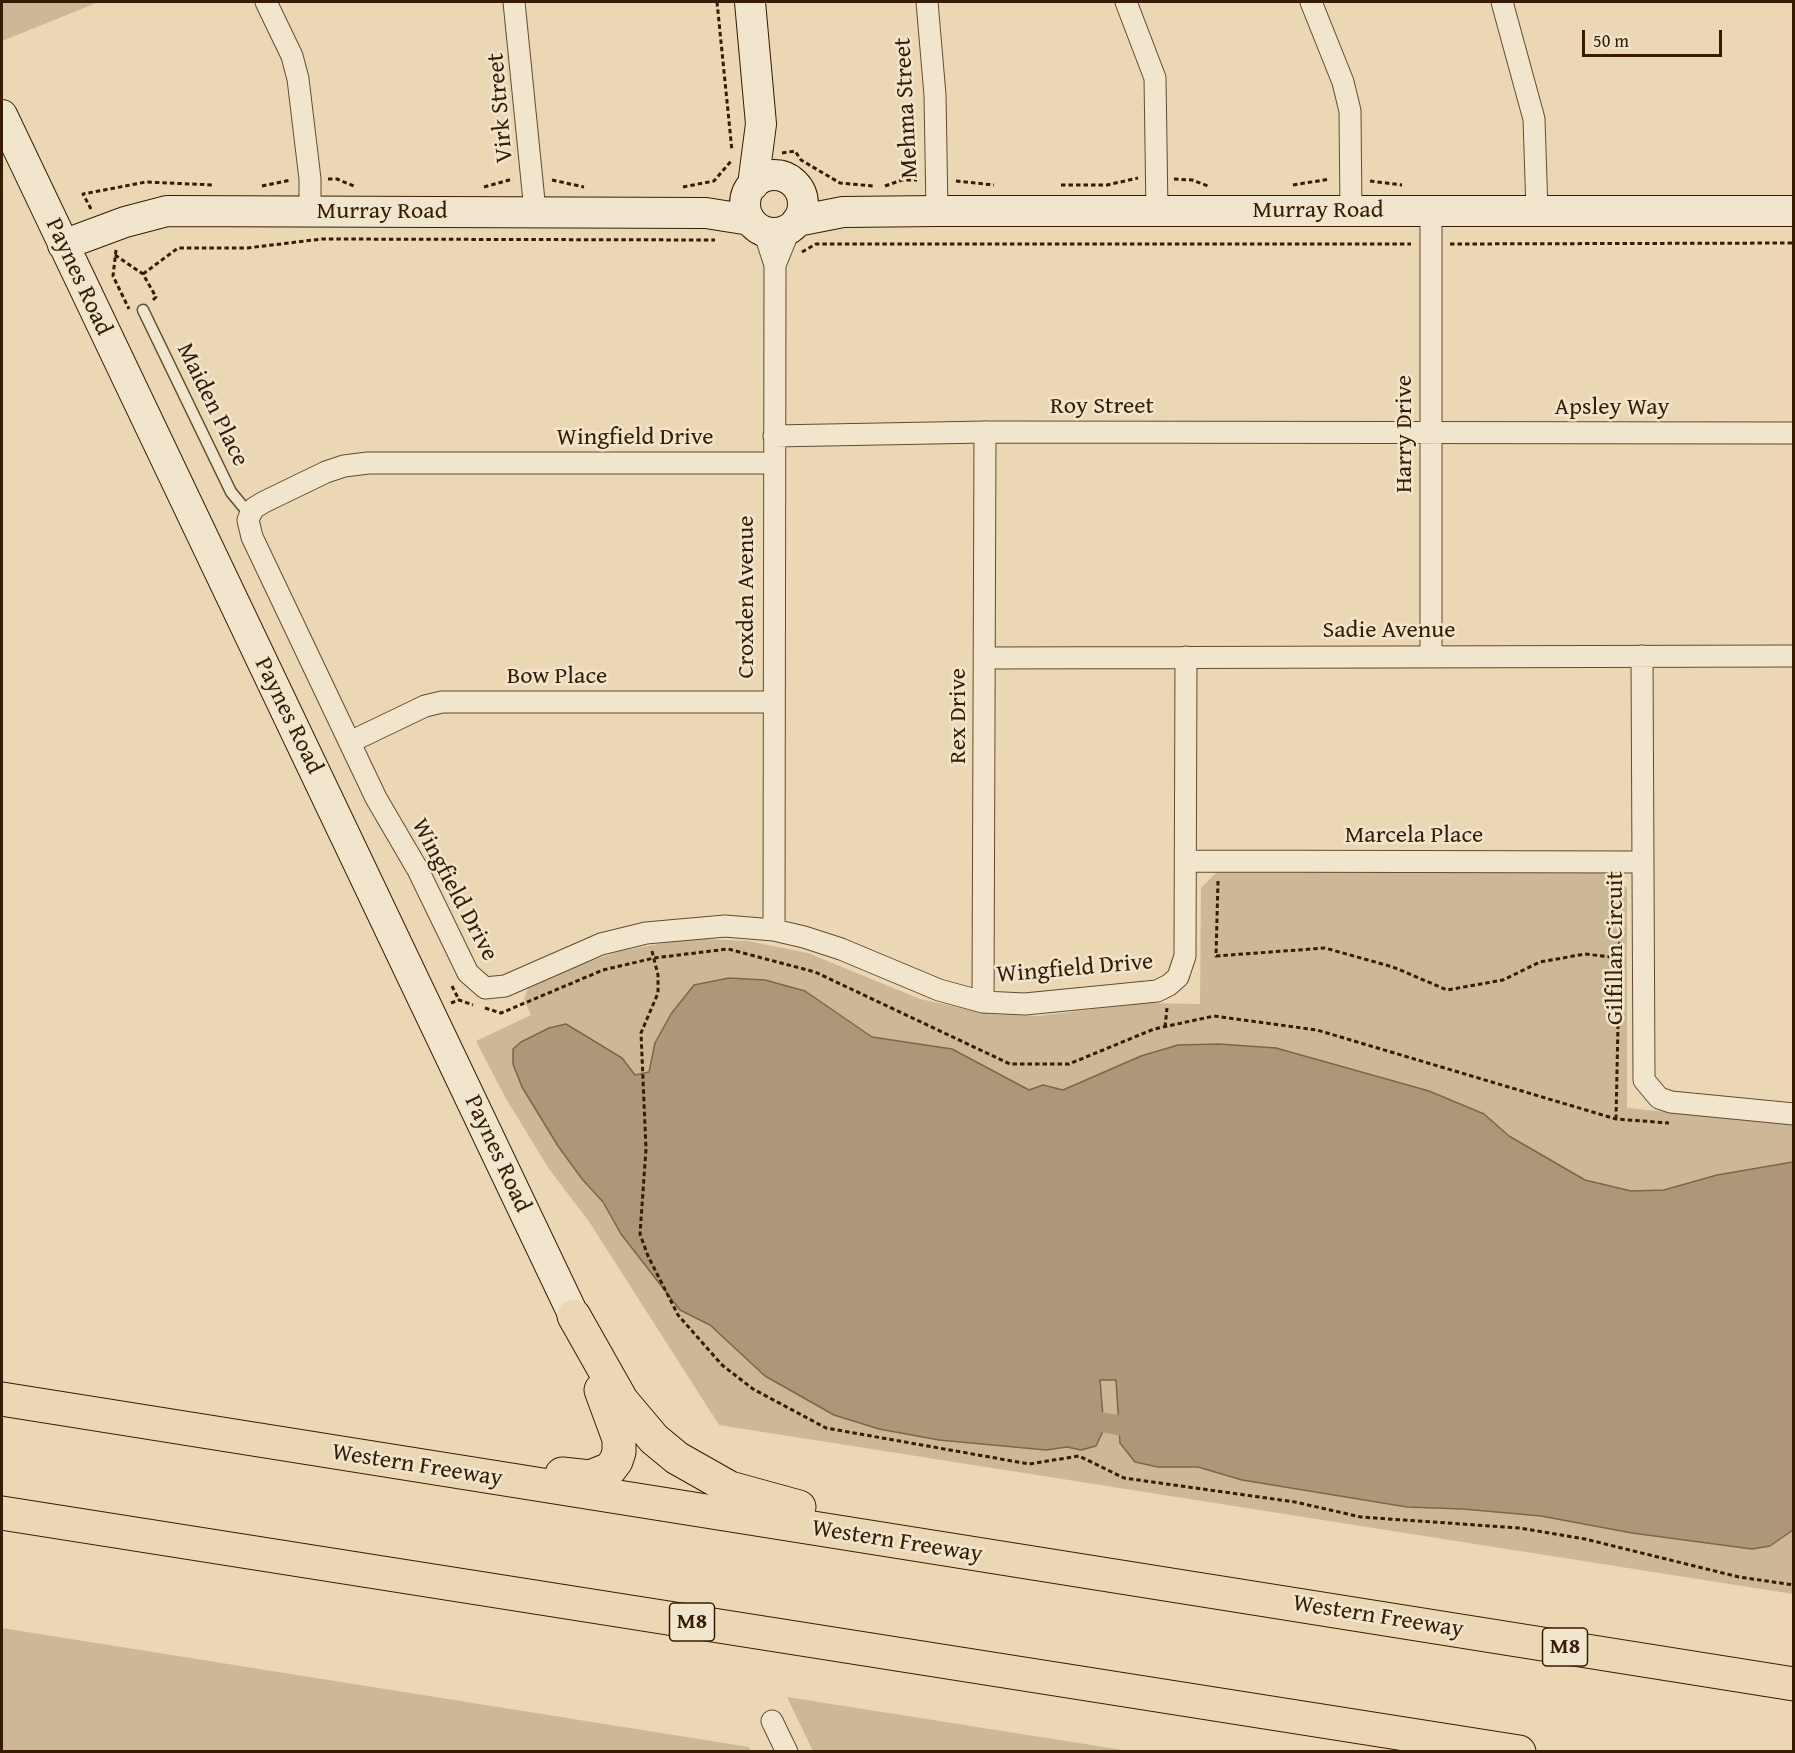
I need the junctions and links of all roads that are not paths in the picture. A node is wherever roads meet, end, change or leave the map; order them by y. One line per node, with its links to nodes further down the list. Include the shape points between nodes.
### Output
1 (266, 2): 19 (street, via 292,56 298,79 310,179)
2 (514, 2): 11 (street, Virk Street)
3 (750, 2): 9 (street)
4 (927, 2): 12 (street, Mehma Street, via 935,95)
5 (1126, 2): 17 (street, via 1155,78)
6 (1311, 2): 18 (street, via 1344,82 1350,111)
7 (1502, 2): 14 (street, via 1534,119)
8 (2, 115): 21 (street, Paynes Road)
9 (761, 124): 10 (street); 20 (street)
10 (794, 185): 16 (street, Murray Road); 20 (street, via 803,205); 20 (street, via 775,175 766,176)
11 (535, 211): 19 (street, Murray Road); 20 (street, Murray Road, via 706,213)
12 (937, 211): 16 (street, Murray Road); 17 (street, Murray Road)
13 (1431, 211): 14 (street, Murray Road); 18 (street, Murray Road); 25 (street, Harry Drive)
14 (1537, 211): 15 (street, Murray Road)
15 (1794, 211)
16 (843, 212): 20 (street, Murray Road)
17 (1157, 212): 18 (street, Murray Road)
18 (1351, 212)
19 (310, 213): 21 (street, Murray Road, via 167,211)
20 (769, 225): 26 (street, Croxden Avenue)
21 (63, 245): 41 (street, Paynes Road)
22 (143, 310): 28 (lane, Maiden Place, via 231,492)
23 (985, 432): 25 (street, Roy Street); 26 (street, Roy Street); 33 (street, Rex Drive)
24 (1794, 433): 25 (street, Apsley Way)
25 (1430, 434): 32 (street, Harry Drive)
26 (774, 436): 27 (street, Croxden Avenue)
27 (773, 463): 28 (street, Wingfield Drive, via 344,466 264,502); 34 (street, Croxden Avenue)
28 (250, 515): 35 (street, Wingfield Drive, via 252,537)
29 (1642, 656): 30 (street, Sadie Avenue); 32 (street, Sadie Avenue); 37 (street, Gilfillan Circuit)
30 (1794, 656)
31 (1186, 657): 32 (street, Sadie Avenue); 33 (street, Sadie Avenue); 36 (street, Wingfield Drive)
32 (1431, 657)
33 (985, 658): 39 (street, Rex Drive)
34 (772, 702): 35 (street, Bow Place, via 442,702 425,706); 38 (street, Croxden Avenue)
35 (350, 742): 38 (street, Wingfield Drive, via 388,822 476,983 493,989 505,986 601,944 646,933 725,926)
36 (1186, 861): 37 (street, Marcela Place); 39 (street, Wingfield Drive, via 1184,967 1169,985 1157,991 1025,1004)
37 (1631, 862): 40 (street, Gilfillan Circuit, via 1644,1080 1659,1098 1671,1102)
38 (774, 930): 39 (street, Wingfield Drive, via 841,949 903,977)
39 (983, 1002)
40 (1794, 1114)
41 (574, 1316): 43 (highway, via 619,1439 616,1461 602,1473 577,1476 453,1456); 45 (highway, via 635,1419 677,1458 730,1488 856,1521)
42 (2, 1399): 43 (highway, Western Freeway / M8)
43 (220, 1435): 45 (highway, Western Freeway / M8)
44 (2, 1513): 49 (highway, M8)
45 (1129, 1580): 46 (highway, Western Freeway / M8)
46 (1794, 1684)
47 (772, 1721): 48 (street)
48 (787, 1752)
49 (1519, 1752)

